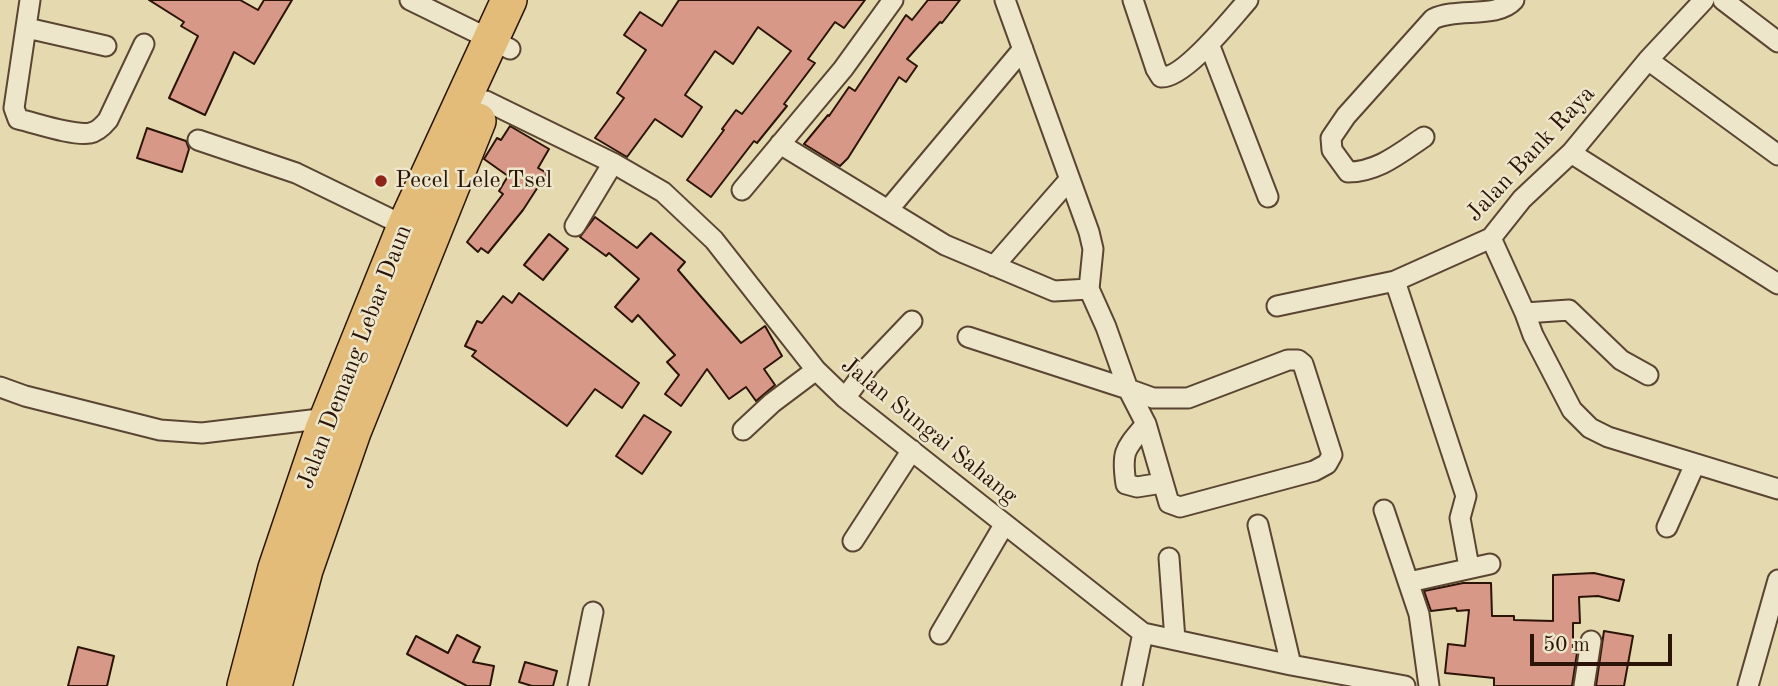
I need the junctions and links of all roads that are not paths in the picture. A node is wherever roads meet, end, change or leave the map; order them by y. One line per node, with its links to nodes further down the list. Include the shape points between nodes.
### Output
1 (30, 0): 12 (street)
2 (410, 0): 15 (street)
3 (509, 0): 15 (highway, Jalan Demang Lebar Daun)
4 (533, 0): 15 (highway, Jalan Demang Lebar Daun)
5 (893, 0): 23 (street)
6 (1005, 0): 18 (street)
7 (1133, 0): 16 (street, via 1161,76 1175,75)
8 (1248, 0): 16 (street)
9 (1514, 0): 21 (street, via 1497,10 1433,19 1331,138 1332,150 1348,172 1361,172 1377,168)
10 (1704, 0): 19 (street, Jalan Bank Raya)
11 (1723, 0): 13 (street)
12 (27, 28): 14 (street, via 14,108 18,119 57,129 90,133 102,127); 17 (street)
13 (1778, 42)
14 (144, 44)
15 (501, 44): 20 (highway, Jalan Demang Lebar Daun); 31 (highway, Jalan Demang Lebar Daun)
16 (1209, 44): 29 (street)
17 (106, 46)
18 (1023, 49): 27 (street); 30 (street)
19 (1648, 60): 24 (street, Jalan Bank Raya); 25 (street)
20 (486, 101): 26 (street, Jalan Sungai Sahang); 47 (highway, Jalan Demang Lebar Daun)
21 (1424, 137)
22 (198, 140): 31 (street, via 296,173)
23 (780, 145): 28 (street); 30 (street)
24 (1571, 153): 33 (street, Jalan Bank Raya, via 1522,199); 36 (street)
25 (1778, 156)
26 (613, 163): 32 (street); 42 (street, Jalan Sungai Sahang, via 663,192 714,240)
27 (1069, 180): 34 (street); 37 (street, via 1093,249)
28 (742, 190)
29 (1268, 197)
30 (888, 211): 34 (street, via 945,245)
31 (405, 226): 47 (highway, Jalan Demang Lebar Daun)
32 (575, 226)
33 (1491, 238): 35 (street, Jalan Bank Raya); 39 (street)
34 (995, 266): 37 (street, via 1054,291)
35 (1395, 281): 38 (street, Jalan Bank Raya); 61 (street, via 1466,496 1460,518)
36 (1778, 284)
37 (1089, 289): 45 (street)
38 (1277, 306)
39 (1525, 313): 43 (street, via 1569,310 1620,360); 51 (street, via 1572,410 1590,428)
40 (912, 321): 46 (street)
41 (968, 337): 45 (street)
42 (817, 370): 46 (street, Jalan Sungai Sahang); 49 (street)
43 (1648, 375)
44 (0, 387): 47 (street, via 160,430 202,433)
45 (1128, 389): 48 (street); 52 (street, via 1153,398 1188,398 1288,360 1303,364 1332,455 1327,464 1180,507 1169,503)
46 (845, 398): 50 (street, Jalan Sungai Sahang)
47 (342, 421): 70 (highway, Jalan Demang Lebar Daun, via 276,568); 71 (highway, Jalan Demang Lebar Daun)
48 (1146, 424): 52 (street); 52 (street, via 1124,456 1126,484)
49 (743, 430)
50 (912, 450): 55 (street, Jalan Sungai Sahang); 58 (street)
51 (1695, 464): 53 (street); 57 (street)
52 (1162, 483)
53 (1778, 489)
54 (1384, 510): 63 (street)
55 (1004, 524): 65 (street, Jalan Sungai Sahang); 66 (street)
56 (1258, 525): 69 (street)
57 (1667, 527)
58 (853, 541)
59 (1169, 558): 67 (street)
60 (1490, 564): 61 (street)
61 (1469, 567): 63 (street)
62 (1778, 580): 77 (street)
63 (1409, 582): 75 (street, via 1419,614)
64 (593, 612): 72 (street)
65 (1143, 633): 67 (street, Jalan Sungai Sahang); 73 (street)
66 (940, 634)
67 (1175, 640): 69 (street, Jalan Sungai Sahang)
68 (1591, 641): 76 (street)
69 (1291, 665): 74 (street, Jalan Sungai Sahang)
70 (245, 686)
71 (274, 686)
72 (578, 686)
73 (1132, 686)
74 (1405, 686)
75 (1429, 686)
76 (1584, 686)
77 (1748, 686)

